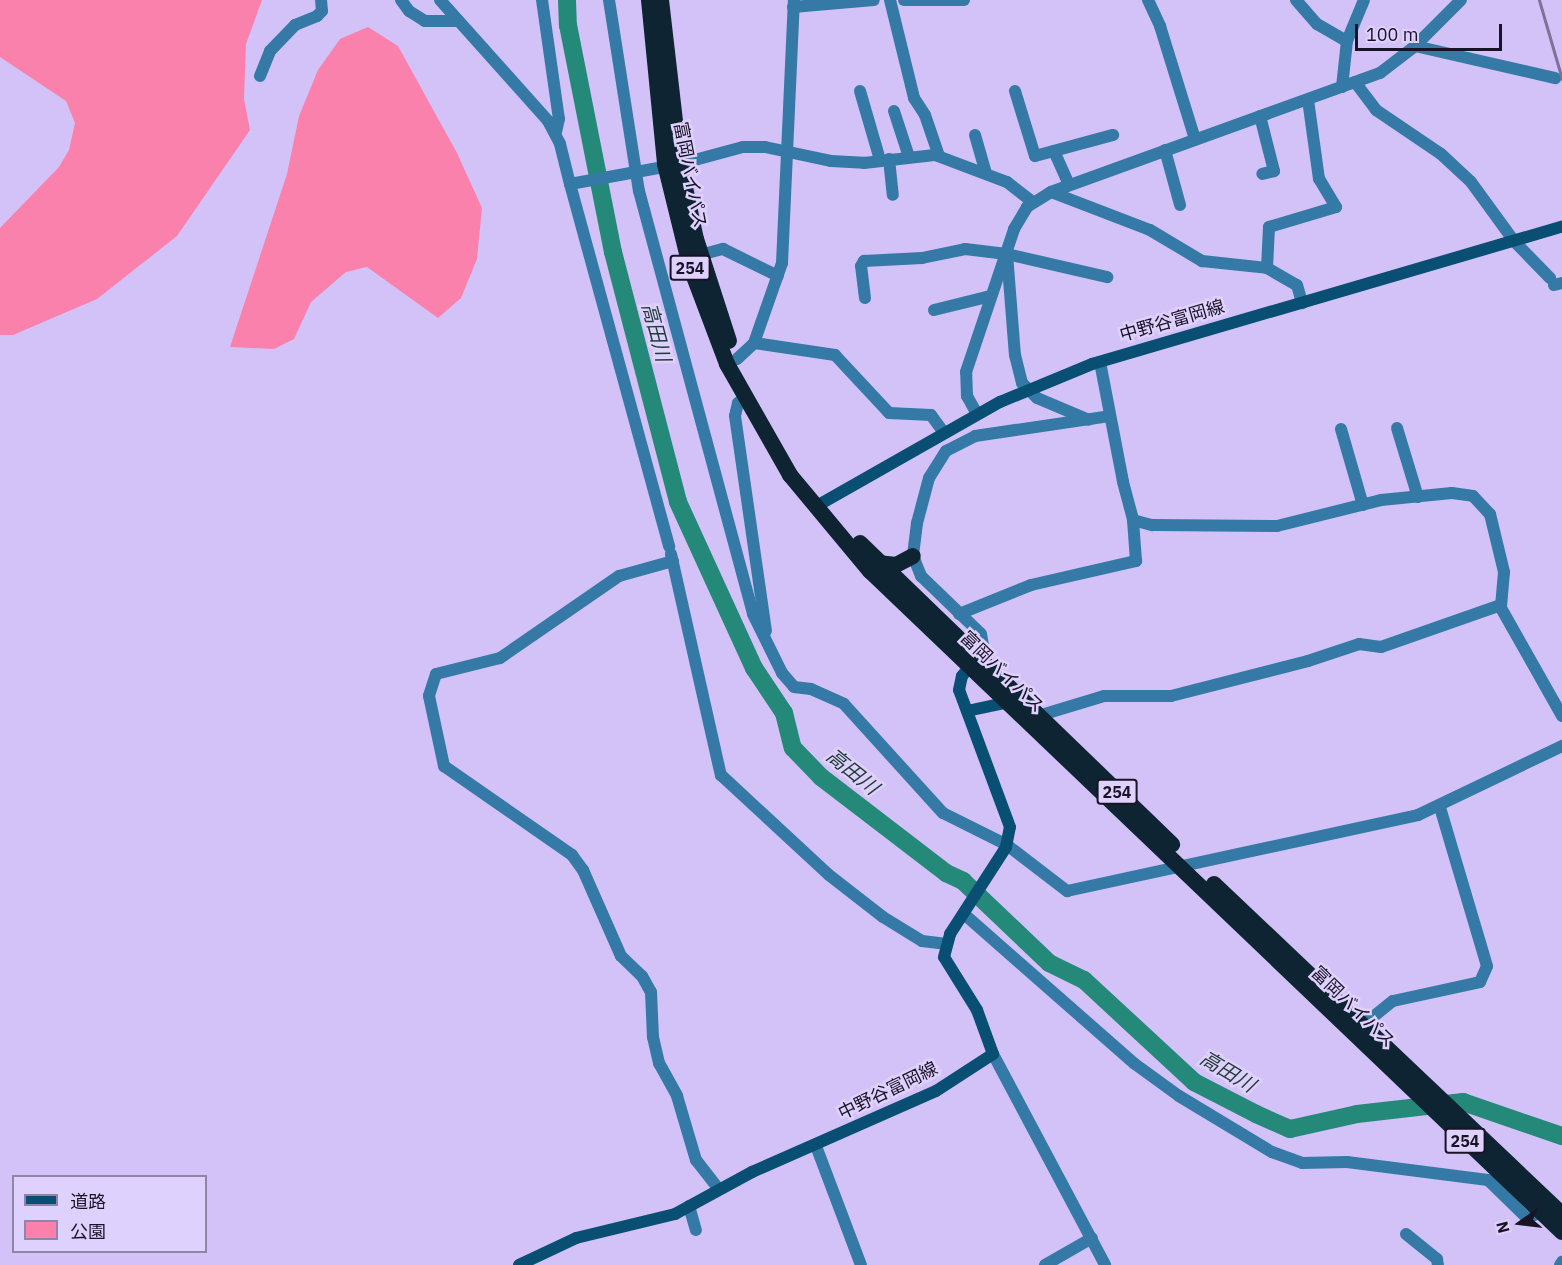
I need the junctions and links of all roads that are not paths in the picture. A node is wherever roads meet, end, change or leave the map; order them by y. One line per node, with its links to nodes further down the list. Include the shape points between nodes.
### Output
1 (321, 0): 20 (street, via 322,11 295,25 270,51)
2 (401, 0): 17 (street, via 409,11 425,21)
3 (440, 0): 17 (street)
4 (542, 0): 29 (street, via 559,119)
5 (609, 0): 40 (street)
6 (649, 0): 39 (highway, 富岡バイパス / 254)
7 (661, 0): 39 (highway, 富岡バイパス / 254)
8 (874, 0): 16 (street)
9 (890, 0): 36 (street, via 914,98 925,115)
10 (904, 0): 11 (street)
11 (964, 0)
12 (1148, 0): 32 (street, via 1160,26)
13 (1296, 0): 18 (street, via 1317,24)
14 (1364, 0): 18 (street)
15 (1461, 0): 19 (street)
16 (794, 3): 34 (street)
17 (457, 21): 29 (street)
18 (1347, 41): 23 (street)
19 (1415, 46): 21 (street); 22 (street, via 1394,65)
20 (260, 76)
21 (1555, 78)
22 (1355, 82): 23 (street); 50 (street, via 1376,110 1441,154 1471,182)
23 (1342, 87): 26 (street)
24 (860, 91): 38 (street)
25 (1015, 91): 35 (street, via 1035,156)
26 (1308, 100): 28 (street); 53 (street, via 1319,179 1336,207 1269,227)
27 (894, 111): 37 (street)
28 (1260, 116): 32 (street); 42 (street, via 1274,171)
29 (555, 132): 43 (street)
30 (975, 135): 41 (street)
31 (1113, 135): 35 (street)
32 (1195, 139): 33 (street)
33 (1165, 150): 44 (street); 48 (street)
34 (787, 151): 38 (street, via 831,161); 39 (street, via 743,147); 54 (street, via 782,263)
35 (1054, 151): 44 (street)
36 (939, 156): 37 (street); 41 (street)
37 (909, 157): 38 (street)
38 (885, 159): 46 (street)
39 (672, 164): 40 (street); 52 (highway, 富岡バイパス / 254); 65 (highway, 富岡バイパス / 254, via 698,291)
40 (636, 170): 43 (street); 81 (street, via 724,512 753,614)
41 (986, 173): 47 (street, via 1007,182)
42 (1262, 174)
43 (573, 184): 77 (street)
44 (1069, 185): 45 (street)
45 (1051, 192): 47 (street); 53 (street, via 1150,230 1202,261)
46 (892, 195)
47 (1033, 202): 51 (street, via 1019,217)
48 (1180, 205)
49 (1562, 227): 50 (main road, 中野谷富岡線)
50 (1514, 241): 56 (street); 59 (main road, 中野谷富岡線)
51 (1007, 254): 55 (street); 57 (street); 58 (street, via 964,249 922,258 864,261); 64 (street, via 1016,366)
52 (700, 255): 54 (street, via 723,249); 62 (highway, 富岡バイパス / 254)
53 (1267, 268): 59 (street, via 1297,285)
54 (778, 276): 61 (street)
55 (1107, 277)
56 (1555, 282)
57 (992, 296): 60 (street); 66 (street, via 966,372 967,396)
58 (865, 298)
59 (1302, 303): 63 (main road, 中野谷富岡線)
60 (934, 310)
61 (754, 343): 62 (street); 71 (street, via 835,355 889,413 931,415)
62 (737, 359): 73 (highway, 富岡バイパス / 254)
63 (1100, 362): 64 (main road, 中野谷富岡線); 67 (street)
64 (1026, 390): 66 (main road, 中野谷富岡線); 68 (street)
65 (744, 399): 73 (highway, 富岡バイパス / 254); 81 (street, via 738,403 735,416)
66 (977, 414): 71 (main road, 中野谷富岡線)
67 (1110, 416): 68 (street); 75 (street)
68 (1089, 420): 76 (street, via 968,438 939,457 916,523)
69 (1397, 428): 72 (street)
70 (1341, 429): 74 (street)
71 (944, 433): 73 (main road, 中野谷富岡線)
72 (1418, 497): 74 (street); 79 (street, via 1473,496 1490,514 1504,572)
73 (819, 504): 78 (highway, 富岡バイパス / 254); 82 (highway, 富岡バイパス / 254, via 870,571)
74 (1363, 505): 75 (street, via 1277,526 1152,525)
75 (1133, 520): 80 (street, via 1136,561 1031,585)
76 (914, 556): 78 (highway, via 896,565); 80 (street, via 921,576)
77 (673, 561): 92 (street, via 721,775 829,875 890,923 922,941); 96 (street, via 619,576 500,658 436,674 429,696 444,766 572,855 583,870 621,956 642,976 651,992 653,1037 659,1063 677,1096 696,1160)
78 (878, 563): 82 (highway, 富岡バイパス / 254)
79 (1501, 605): 85 (street, via 1381,647 1359,644 1170,696 1104,696); 86 (street)
80 (960, 614): 82 (street, via 981,634 984,645)
81 (768, 646): 89 (street, via 794,687 811,689 844,704 943,813)
82 (974, 662): 83 (highway, 富岡バイパス / 254); 84 (main road, via 960,684); 85 (highway, 富岡バイパス / 254)
83 (1005, 703): 84 (main road); 90 (highway, 富岡バイパス / 254)
84 (967, 711): 89 (main road, via 1007,813)
85 (1038, 716): 90 (highway, 富岡バイパス / 254)
86 (1562, 716)
87 (1562, 746): 88 (street)
88 (1440, 807): 90 (street, via 1379,826); 93 (street, via 1487,966 1480,982 1393,1001)
89 (1007, 846): 90 (street, via 1067,891); 91 (main road)
90 (1188, 867): 93 (highway, 富岡バイパス / 254); 98 (highway, 富岡バイパス / 254, via 1395,1074)
91 (965, 912): 92 (main road); 98 (street, via 1135,1064 1179,1096 1272,1152 1302,1163 1347,1162 1488,1180 1527,1218)
92 (945, 944): 94 (main road, via 944,957 976,1010)
93 (1363, 1025): 98 (highway, 富岡バイパス / 254)
94 (993, 1054): 95 (main road, 中野谷富岡線, via 936,1091); 103 (street)
95 (816, 1146): 96 (main road, 中野谷富岡線); 105 (street)
96 (719, 1189): 97 (main road, 中野谷富岡線)
97 (689, 1206): 100 (street); 104 (main road, 中野谷富岡線, via 656,1220 576,1238)
98 (1541, 1206): 99 (highway, 富岡バイパス / 254); 101 (highway, 富岡バイパス / 254)
99 (1562, 1214)
100 (696, 1230)
101 (1562, 1232)
102 (1406, 1234): 108 (street, via 1437,1259)
103 (1092, 1238): 106 (street); 107 (street)
104 (519, 1265)
105 (861, 1265)
106 (1045, 1265)
107 (1104, 1265)
108 (1438, 1265)

